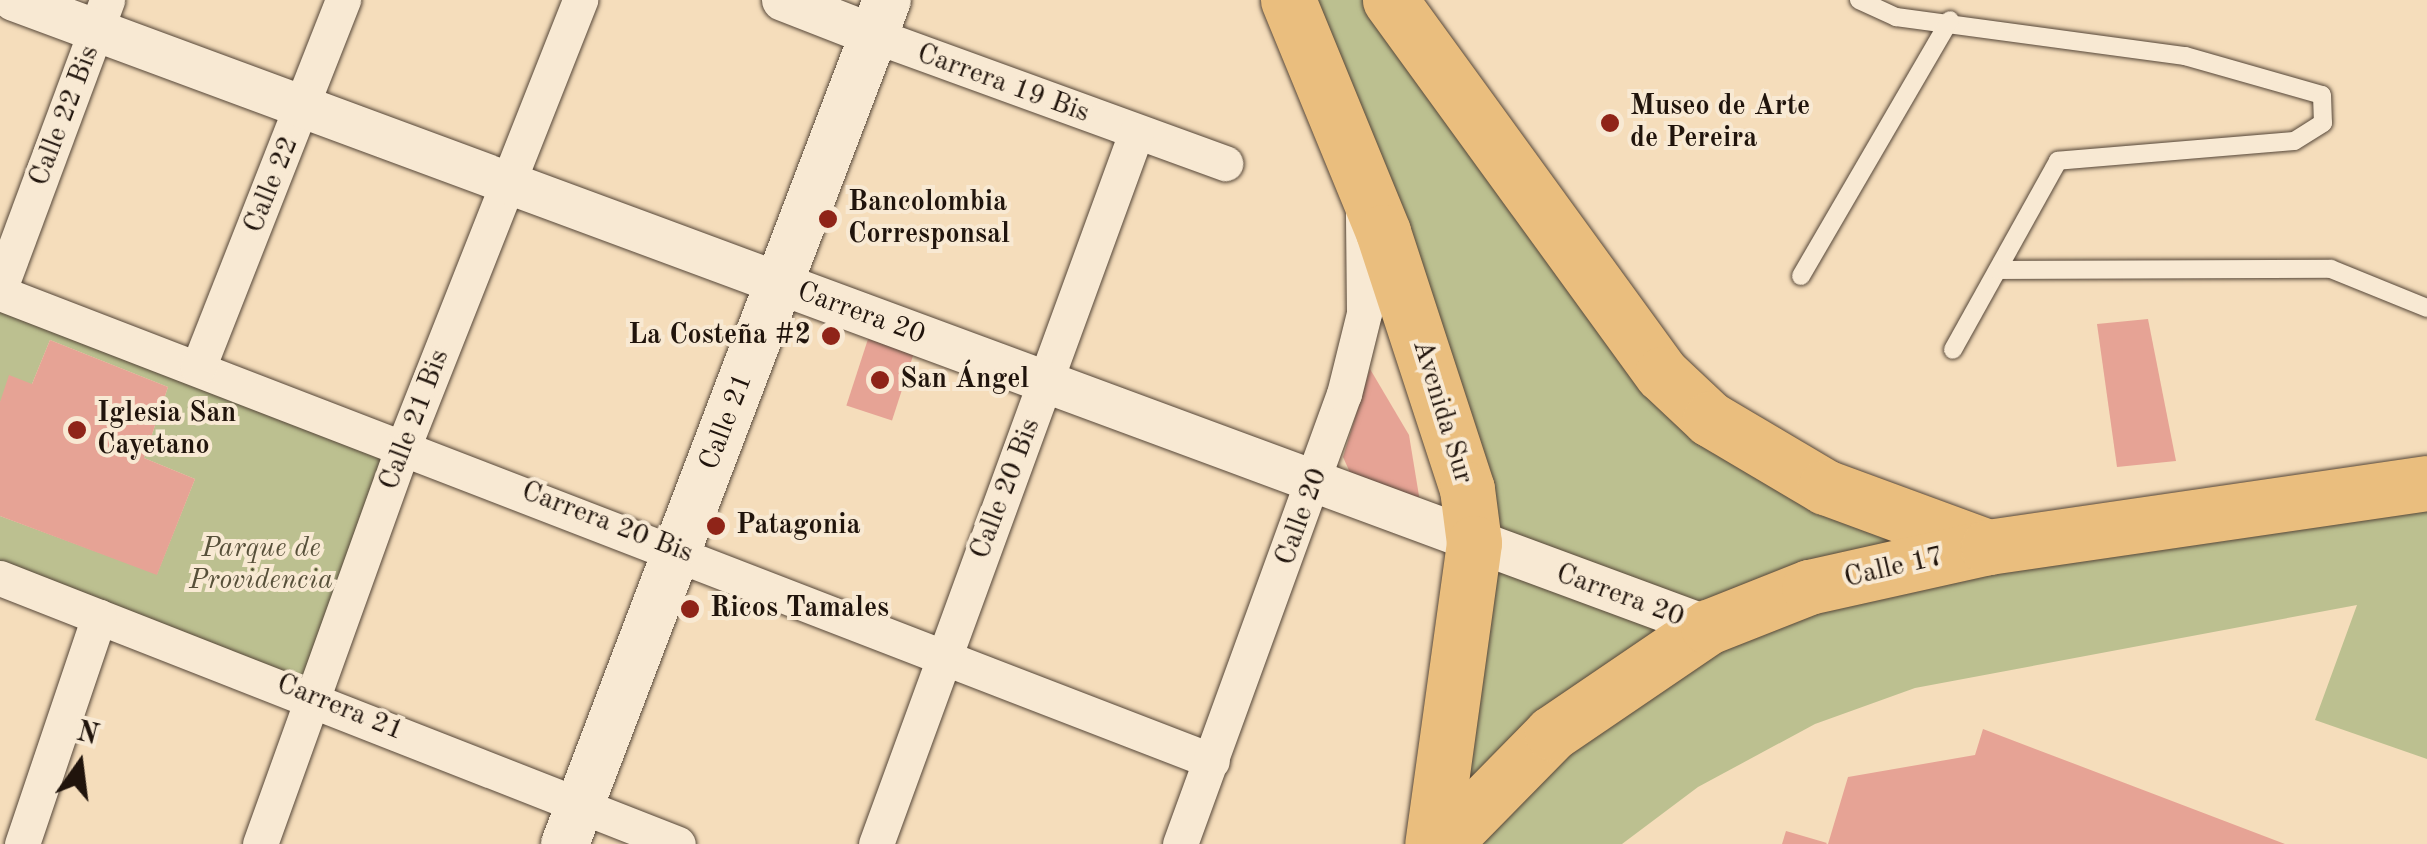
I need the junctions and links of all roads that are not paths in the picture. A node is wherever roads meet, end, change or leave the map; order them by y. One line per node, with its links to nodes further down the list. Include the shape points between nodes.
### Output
1 (14, 0): 8 (street, Carrera 20)
2 (343, 0): 11 (street, Calle 22)
3 (580, 0): 15 (street, Calle 21 Bis)
4 (783, 0): 9 (street, Carrera 19 Bis)
5 (1288, 0): 14 (main road, Avenida Sur)
6 (1390, 0): 28 (main road, via 1662,374 1710,419 1825,487)
7 (1859, 0): 10 (lane, via 1896,17)
8 (102, 15): 11 (street, Carrera 20); 19 (street, Calle 22 Bis)
9 (880, 18): 12 (street, Carrera 19 Bis); 18 (main road, Calle 21)
10 (1950, 20): 16 (lane, via 2185,56 2322,96 2323,123 2294,141 2058,161); 17 (lane)
11 (303, 108): 15 (street, Carrera 20); 22 (street, Calle 22)
12 (1136, 133): 13 (street, Carrera 19 Bis); 23 (street, Calle 20 Bis)
13 (1226, 163)
14 (1363, 178): 25 (street, Calle 20, via 1364,313); 27 (main road, Avenida Sur, via 1455,440)
15 (510, 184): 18 (street, Carrera 20); 24 (street, Calle 21 Bis)
16 (1998, 270): 20 (lane, via 2331,269); 21 (lane)
17 (1801, 276)
18 (780, 284): 23 (street, Carrera 20); 29 (main road, Calle 21)
19 (0, 291): 22 (street, Carrera 20 Bis)
20 (2427, 308)
21 (1953, 350)
22 (198, 368): 24 (street, Carrera 20 Bis)
23 (1046, 382): 25 (street, Carrera 20); 33 (street, Calle 20 Bis)
24 (404, 445): 29 (street, Carrera 20 Bis); 34 (street, Calle 21 Bis)
25 (1316, 483): 27 (street, Carrera 20); 35 (street, Calle 20)
26 (2427, 483): 28 (main road, Calle 17)
27 (1474, 543): 32 (street, Carrera 20); 42 (main road, Avenida Sur)
28 (1988, 546): 32 (main road, Calle 17, via 1809,586)
29 (677, 551): 33 (street, Carrera 20 Bis); 36 (main road, Calle 21)
30 (0, 578): 31 (street, Carrera 21)
31 (99, 617): 34 (street, Carrera 21); 37 (street)
32 (1708, 628): 43 (main road, Calle 17, via 1552,733)
33 (943, 654): 35 (street, Carrera 20 Bis); 40 (street, Calle 20 Bis)
34 (311, 695): 36 (street, Carrera 21); 38 (street, Calle 21 Bis)
35 (1212, 760): 41 (street, Calle 20)
36 (572, 825): 39 (street, Carrera 21)
37 (22, 844)
38 (260, 844)
39 (678, 844)
40 (876, 844)
41 (1180, 844)
42 (1432, 844)
43 (1443, 844)

